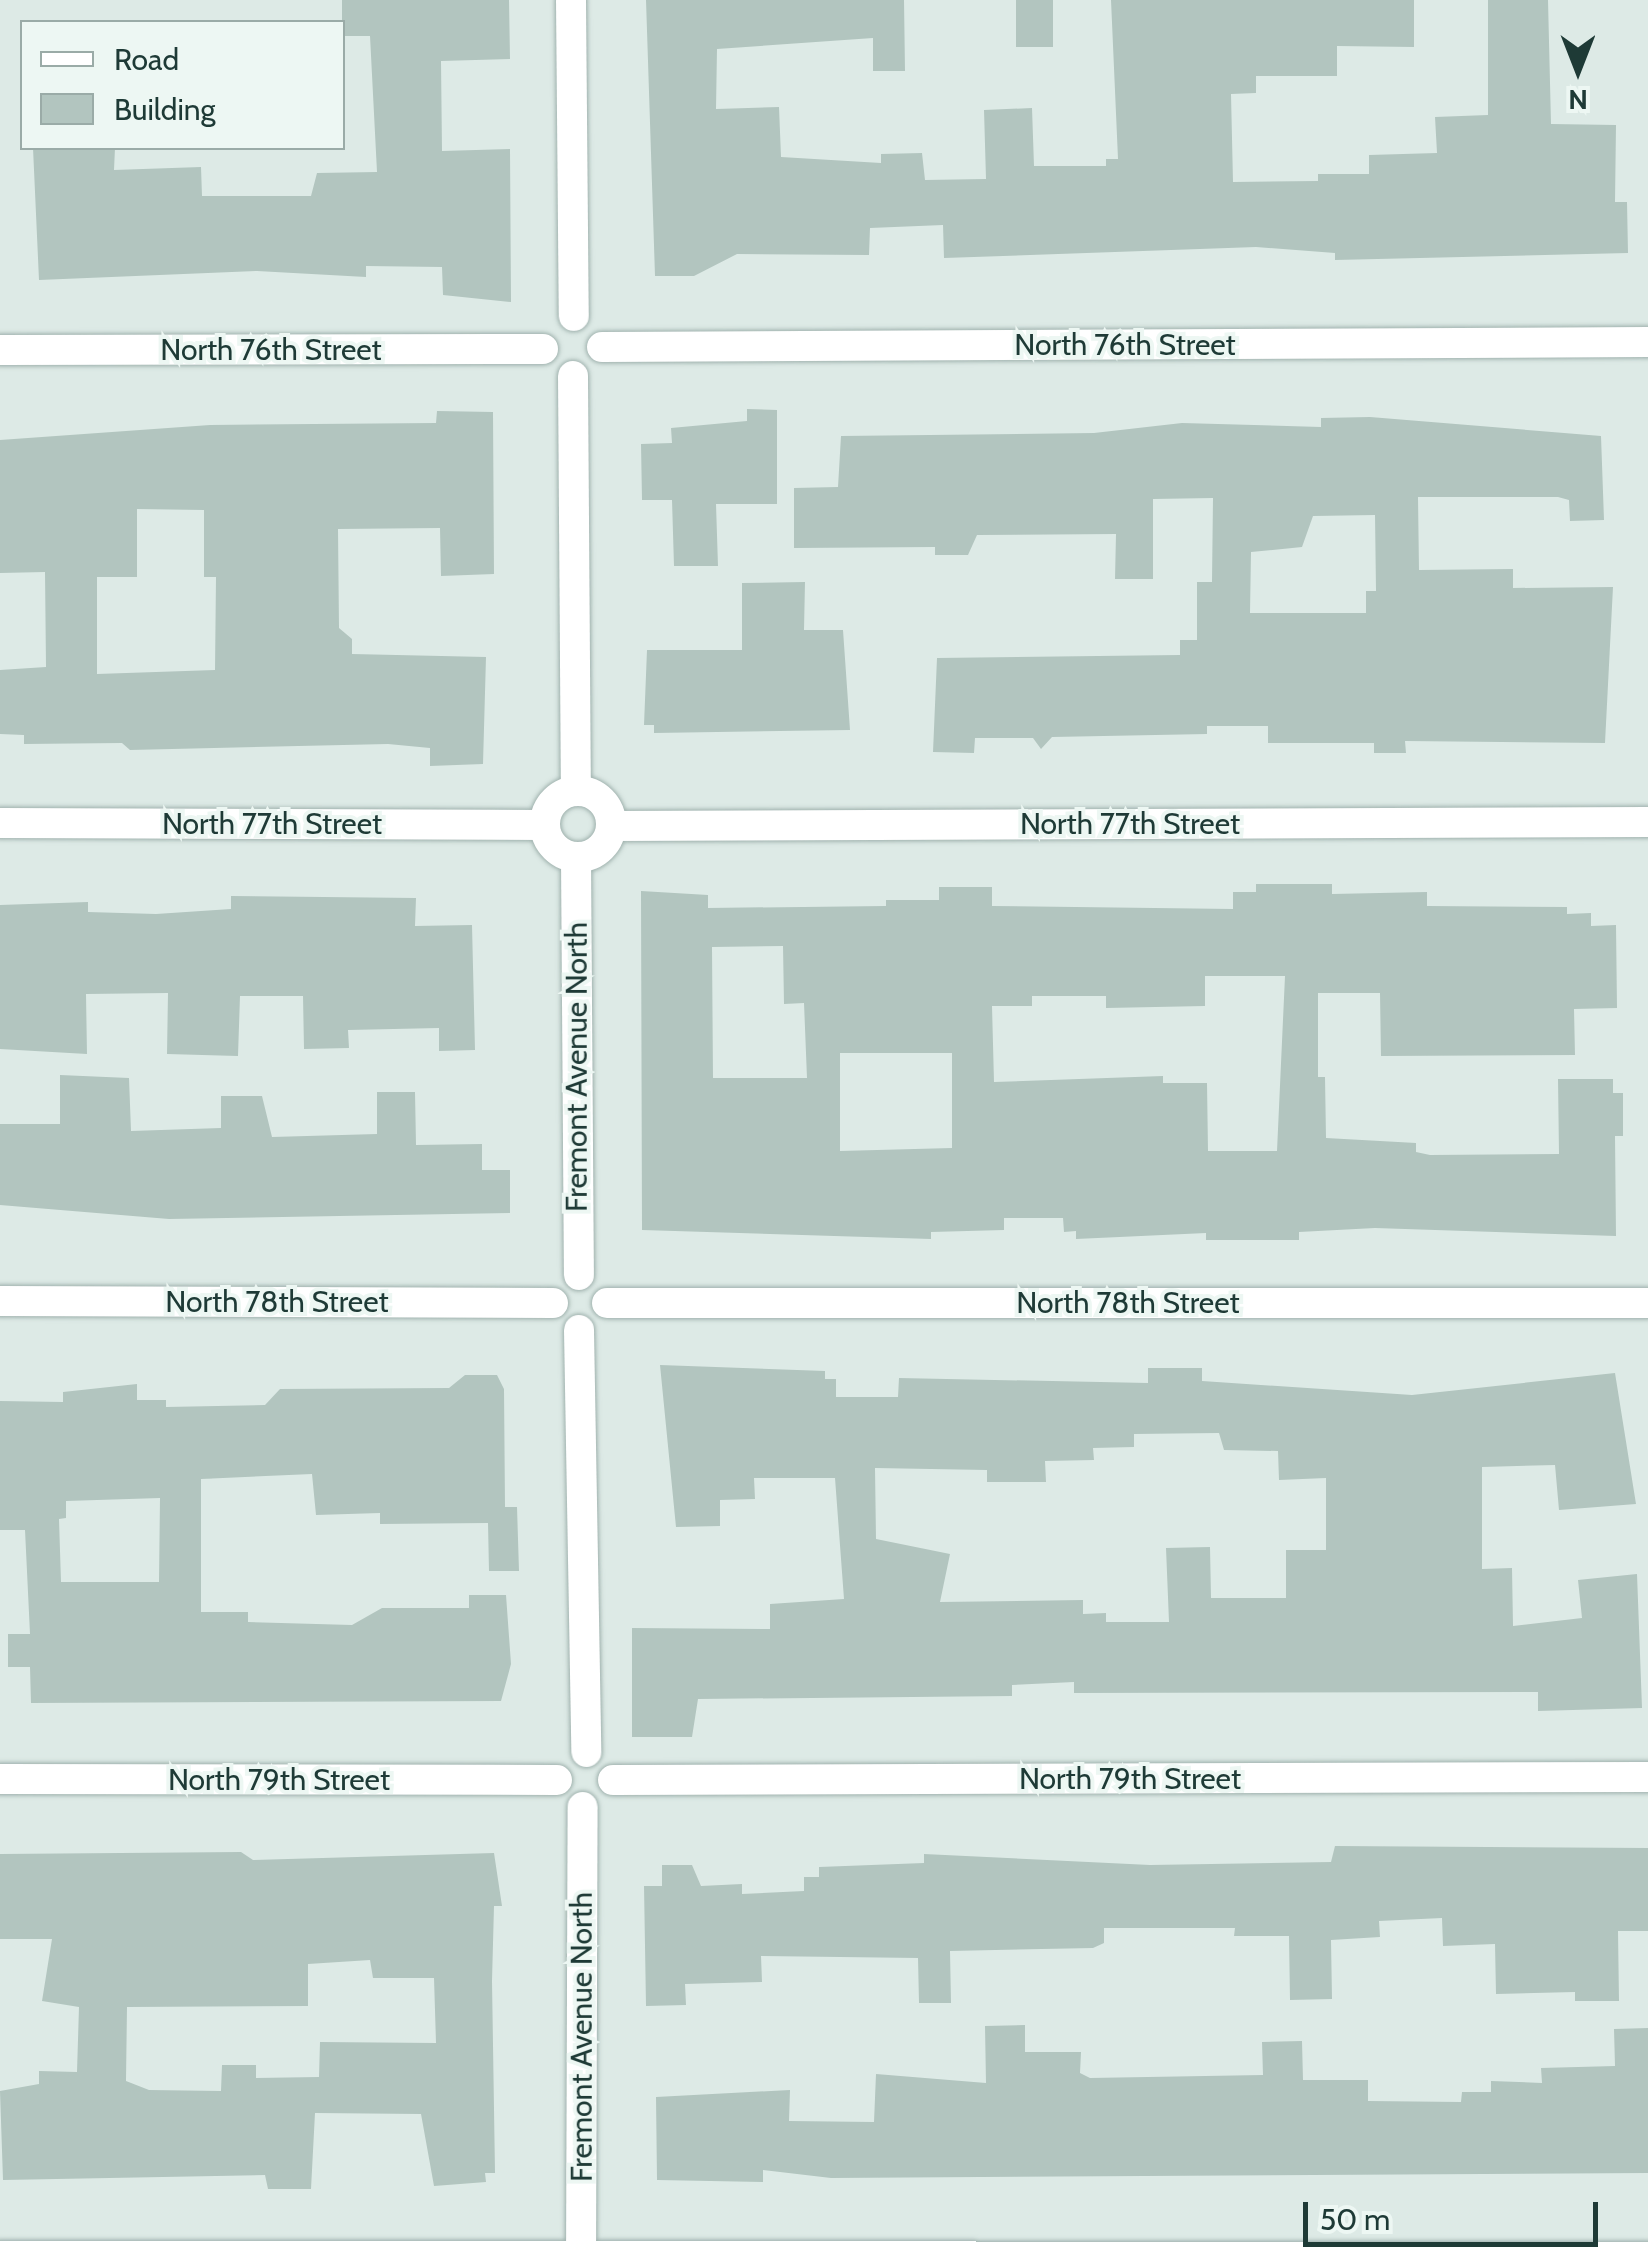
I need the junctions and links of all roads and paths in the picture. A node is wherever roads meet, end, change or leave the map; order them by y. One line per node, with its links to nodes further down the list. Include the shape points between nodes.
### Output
1 (571, 0): 2 (street)
2 (574, 316): 4 (street, via 594,325); 6 (street, via 550,325)
3 (1648, 342): 4 (street, North 76th Street)
4 (602, 347): 7 (street, via 592,369)
5 (0, 350): 6 (street, North 76th Street)
6 (543, 350): 7 (street, via 554,370)
7 (573, 376): 8 (street)
8 (576, 791): 11 (street, via 551,805); 12 (street, via 600,799)
9 (1648, 822): 12 (street, North 77th Street)
10 (0, 823): 11 (street, North 77th Street)
11 (544, 825): 13 (street, via 552,846)
12 (612, 826): 13 (street, via 602,849)
13 (576, 858): 14 (street, Fremont Avenue North)
14 (579, 1275): 16 (street, via 597,1281); 18 (street, via 558,1287)
15 (0, 1301): 18 (street, North 78th Street)
16 (607, 1303): 17 (street, North 78th Street); 19 (street, via 596,1324)
17 (1648, 1303)
18 (553, 1304): 19 (street, via 561,1322)
19 (579, 1330): 20 (street)
20 (586, 1752): 23 (street, via 565,1760); 24 (street, via 606,1760)
21 (1648, 1777): 24 (street, North 79th Street)
22 (0, 1779): 23 (street, North 79th Street)
23 (558, 1780): 25 (street, via 562,1794)
24 (613, 1780): 25 (street, via 602,1801)
25 (583, 1807): 28 (street, Fremont Avenue North)
26 (0, 2256): 28 (street)
27 (1648, 2257): 28 (street)
28 (581, 2262)

